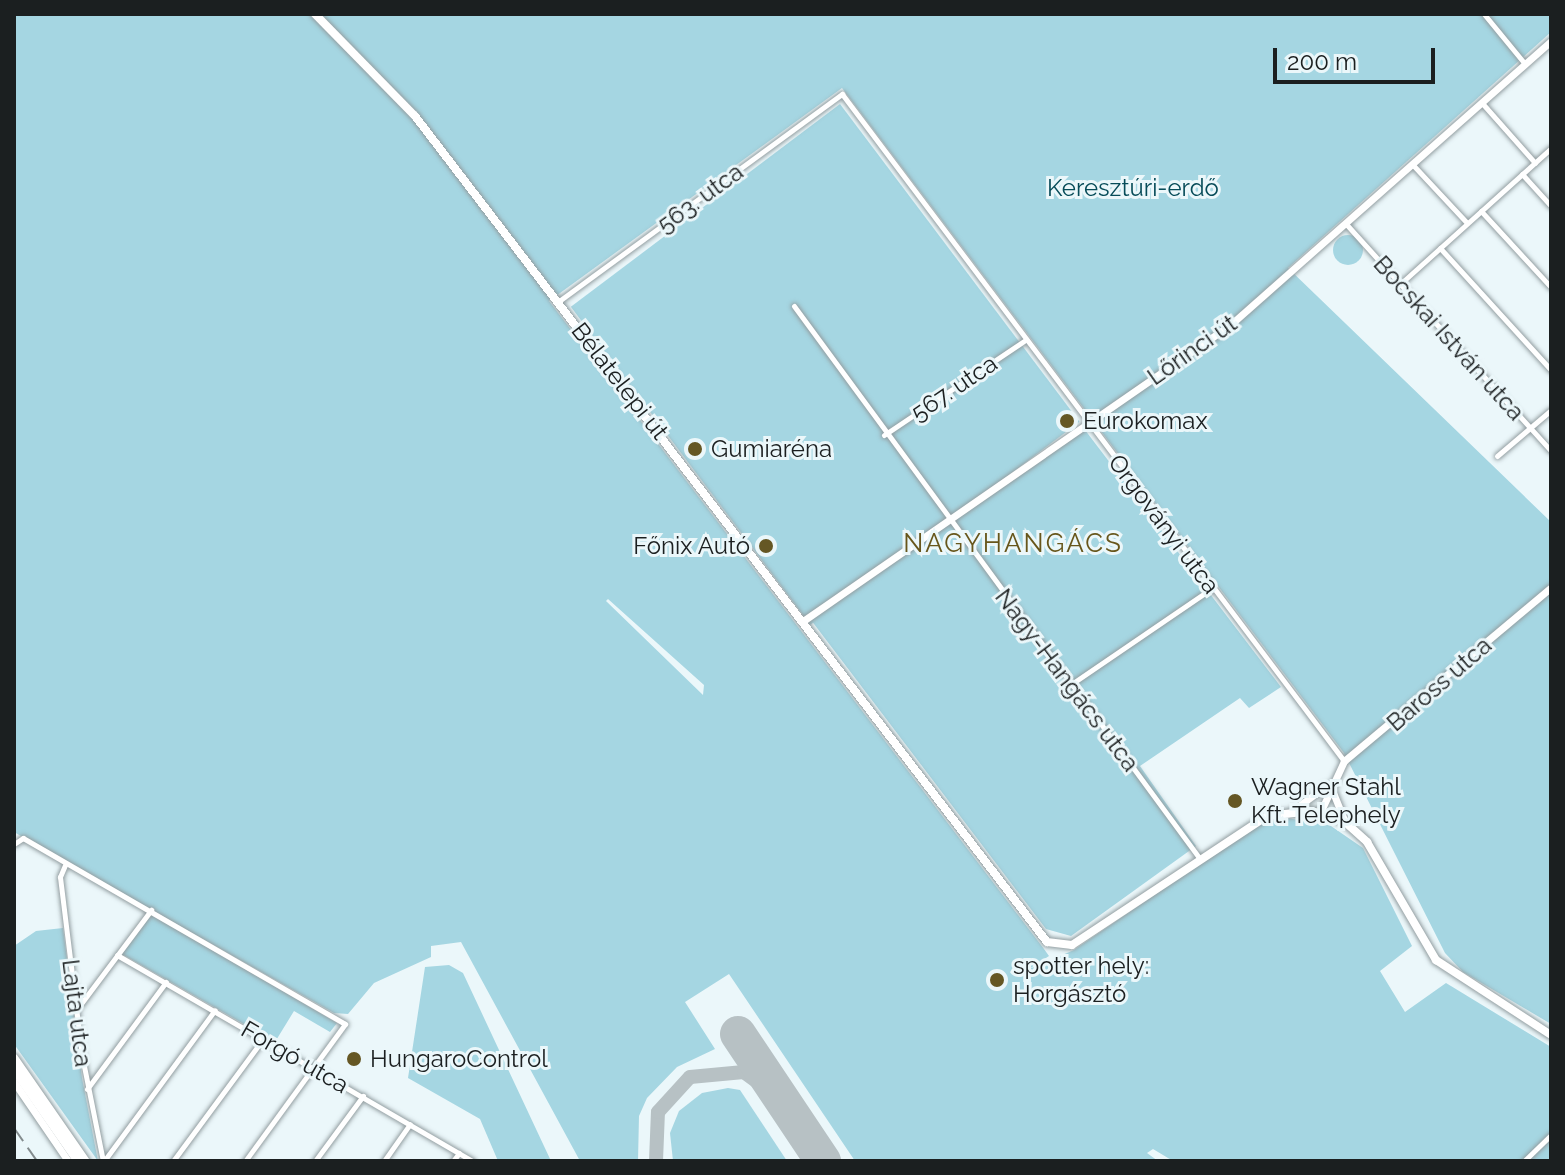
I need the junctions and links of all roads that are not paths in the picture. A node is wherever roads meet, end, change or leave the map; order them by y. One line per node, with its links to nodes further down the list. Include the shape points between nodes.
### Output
1 (315, 14): 18 (main road, Bélatelepi út, via 380,73)
2 (1484, 14): 4 (street)
3 (1551, 42): 4 (street, Lőrinci út)
4 (1525, 64): 6 (street, Lőrinci út)
5 (842, 94): 18 (street, 563. utca); 20 (street, Orgoványi utca)
6 (1482, 103): 8 (street); 9 (street, Lőrinci út)
7 (1551, 148): 8 (street)
8 (1535, 163): 10 (street)
9 (1413, 165): 13 (street); 14 (street, Lőrinci út)
10 (1522, 174): 11 (street); 12 (street)
11 (1551, 206)
12 (1481, 211): 13 (street); 17 (street)
13 (1467, 223): 15 (street)
14 (1347, 225): 16 (street, Bocskai István utca); 23 (street, Lőrinci út, via 1230,325)
15 (1440, 248): 16 (street); 21 (street)
16 (1399, 285): 24 (street, Bocskai István utca)
17 (1551, 287)
18 (559, 301): 31 (main road, Bélatelepi út)
19 (794, 306): 25 (street, Nagy-Hangács utca)
20 (1024, 341): 23 (street, Orgoványi utca); 25 (street, 567. utca)
21 (1551, 370)
22 (1551, 410): 24 (street)
23 (1087, 423): 28 (street, Lőrinci út); 30 (street, Orgoványi utca)
24 (1530, 428): 26 (street, Bocskai István utca); 27 (street)
25 (884, 435): 28 (street, Nagy-Hangács utca)
26 (1551, 451)
27 (1497, 456)
28 (947, 521): 31 (street, Lőrinci út); 32 (street, Nagy-Hangács utca)
29 (1551, 587): 33 (street, Baross utca)
30 (1212, 588): 32 (street); 33 (street, Orgoványi utca)
31 (803, 621): 42 (main road, Bélatelepi út)
32 (1070, 685): 39 (street, Nagy-Hangács utca)
33 (1344, 761): 34 (street, Baross utca)
34 (1329, 783): 35 (street, Baross utca); 36 (street, Baross utca); 37 (street)
35 (1293, 810): 36 (main road, Baross utca); 39 (main road, Baross utca, via 1252,823)
36 (1320, 813): 37 (main road)
37 (1345, 822): 47 (main road, via 1374,851 1436,960)
38 (14, 844): 40 (street, via 23,838)
39 (1200, 859): 42 (main road, Baross utca)
40 (65, 865): 41 (street); 45 (street, Lajta utca, via 60,877)
41 (151, 910): 43 (street); 50 (street, via 345,1024)
42 (1058, 948)
43 (117, 955): 44 (street, Forgó utca); 45 (street)
44 (166, 982): 46 (street, Forgó utca); 53 (street)
45 (76, 1010): 53 (street, Lajta utca)
46 (215, 1010): 48 (street, Forgó utca); 61 (street)
47 (1551, 1035)
48 (263, 1039): 50 (street, Forgó utca); 62 (street)
49 (14, 1057): 60 (street)
50 (312, 1068): 54 (street, Forgó utca); 63 (street)
51 (14, 1069): 59 (main road)
52 (14, 1082): 58 (street)
53 (87, 1089): 61 (street, Lajta utca)
54 (363, 1096): 55 (street, Forgó utca); 64 (street)
55 (410, 1124): 57 (street, Forgó utca); 65 (street)
56 (1551, 1135): 68 (street)
57 (459, 1153): 66 (street); 67 (street, Forgó utca)
58 (68, 1161)
59 (78, 1161)
60 (86, 1161)
61 (103, 1161)
62 (173, 1161)
63 (245, 1161)
64 (315, 1161)
65 (384, 1161)
66 (453, 1161)
67 (473, 1161)
68 (1524, 1161)

